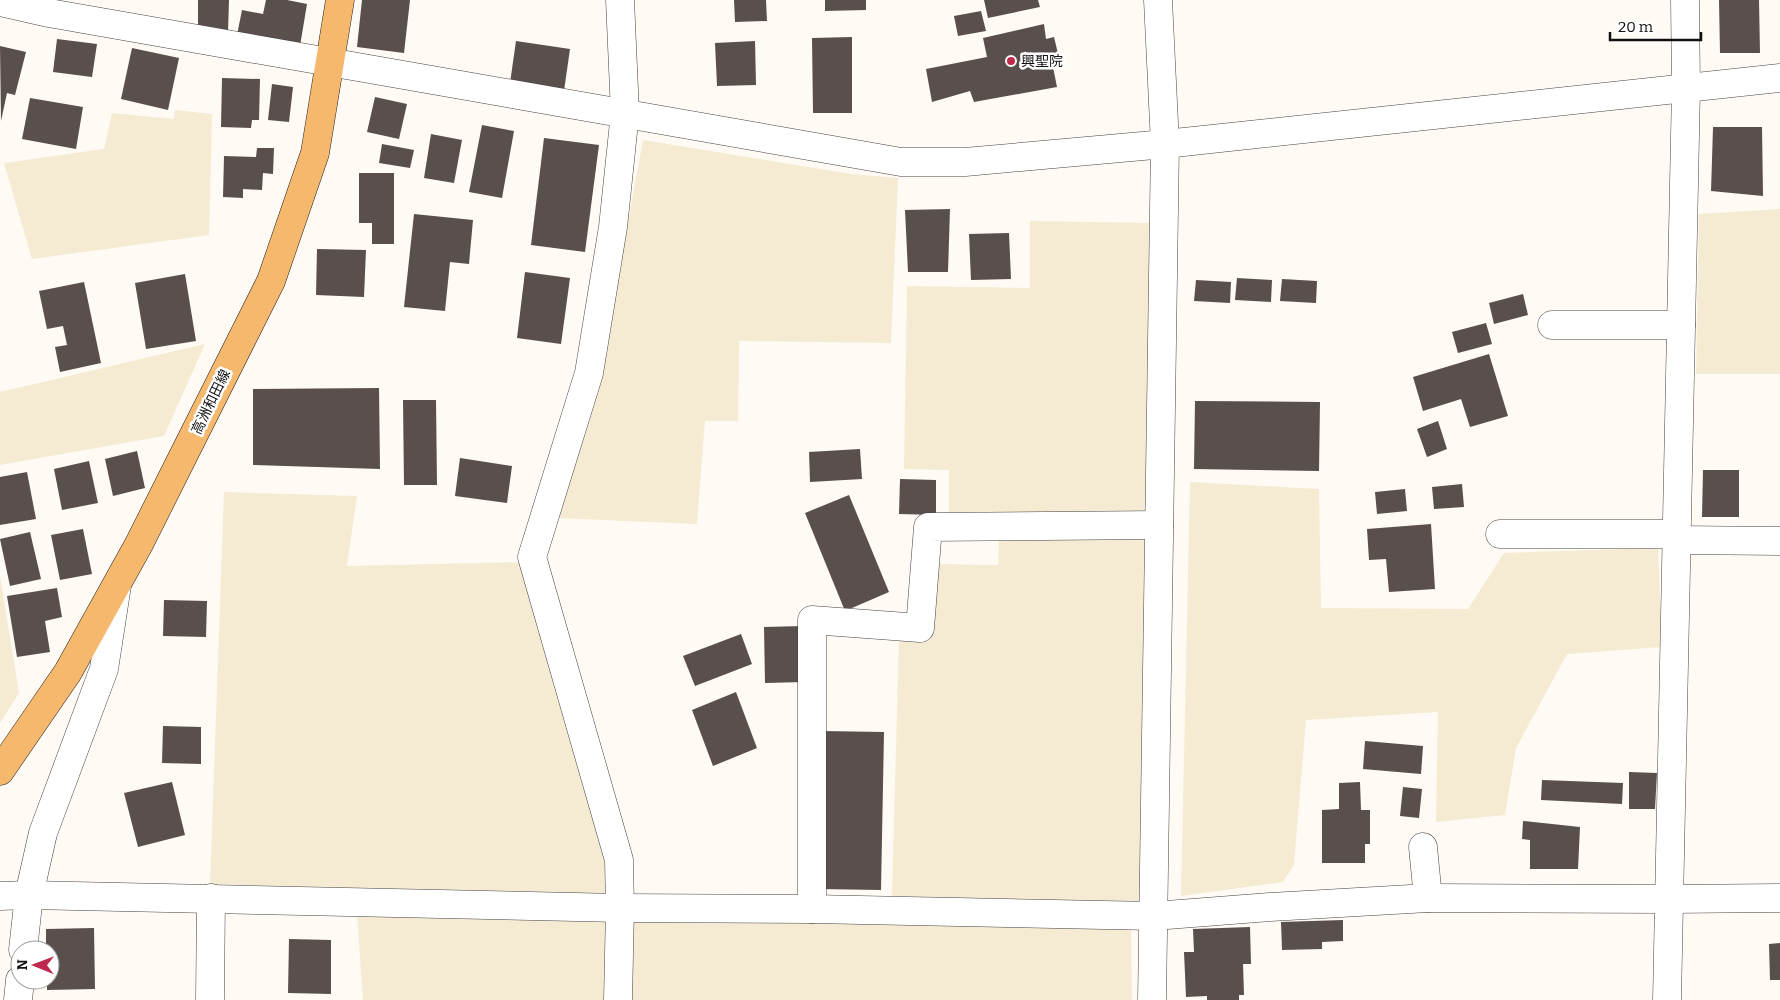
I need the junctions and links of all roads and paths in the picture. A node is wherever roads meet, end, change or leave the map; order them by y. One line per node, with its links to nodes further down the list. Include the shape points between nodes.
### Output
1 (340, 0): 7 (main road, 高洲和田線)
2 (620, 0): 10 (street)
3 (1158, 0): 11 (street)
4 (1685, 0): 9 (street)
5 (0, 2): 6 (street)
6 (48, 7): 7 (street)
7 (331, 61): 10 (street); 18 (main road, 高洲和田線, via 316,153 271,281)
8 (1780, 78): 9 (street)
9 (1686, 88): 11 (street); 13 (street)
10 (625, 113): 11 (street, via 901,162 965,162); 27 (street, via 612,227 589,373 532,557 619,860)
11 (1166, 144): 14 (street)
12 (1552, 325): 13 (street)
13 (1681, 325): 16 (street)
14 (1159, 525): 28 (street, via 928,527 920,628 812,620); 29 (street)
15 (1500, 534): 16 (street)
16 (1677, 537): 17 (street); 26 (street)
17 (1780, 540)
18 (117, 583): 19 (main road, 高洲和田線, via 68,672); 21 (street, via 104,669 43,833)
19 (0, 771)
20 (1423, 846): 24 (street)
21 (29, 895): 22 (street); 23 (street); 30 (street)
22 (0, 896)
23 (211, 898): 27 (street); 31 (street)
24 (1428, 898): 26 (street); 29 (street)
25 (1780, 898): 26 (street)
26 (1669, 899): 34 (street)
27 (620, 908): 28 (street); 32 (street)
28 (812, 909): 29 (street)
29 (1154, 916): 33 (street)
30 (24, 940)
31 (210, 1000)
32 (618, 1000)
33 (1152, 1000)
34 (1667, 1000)

